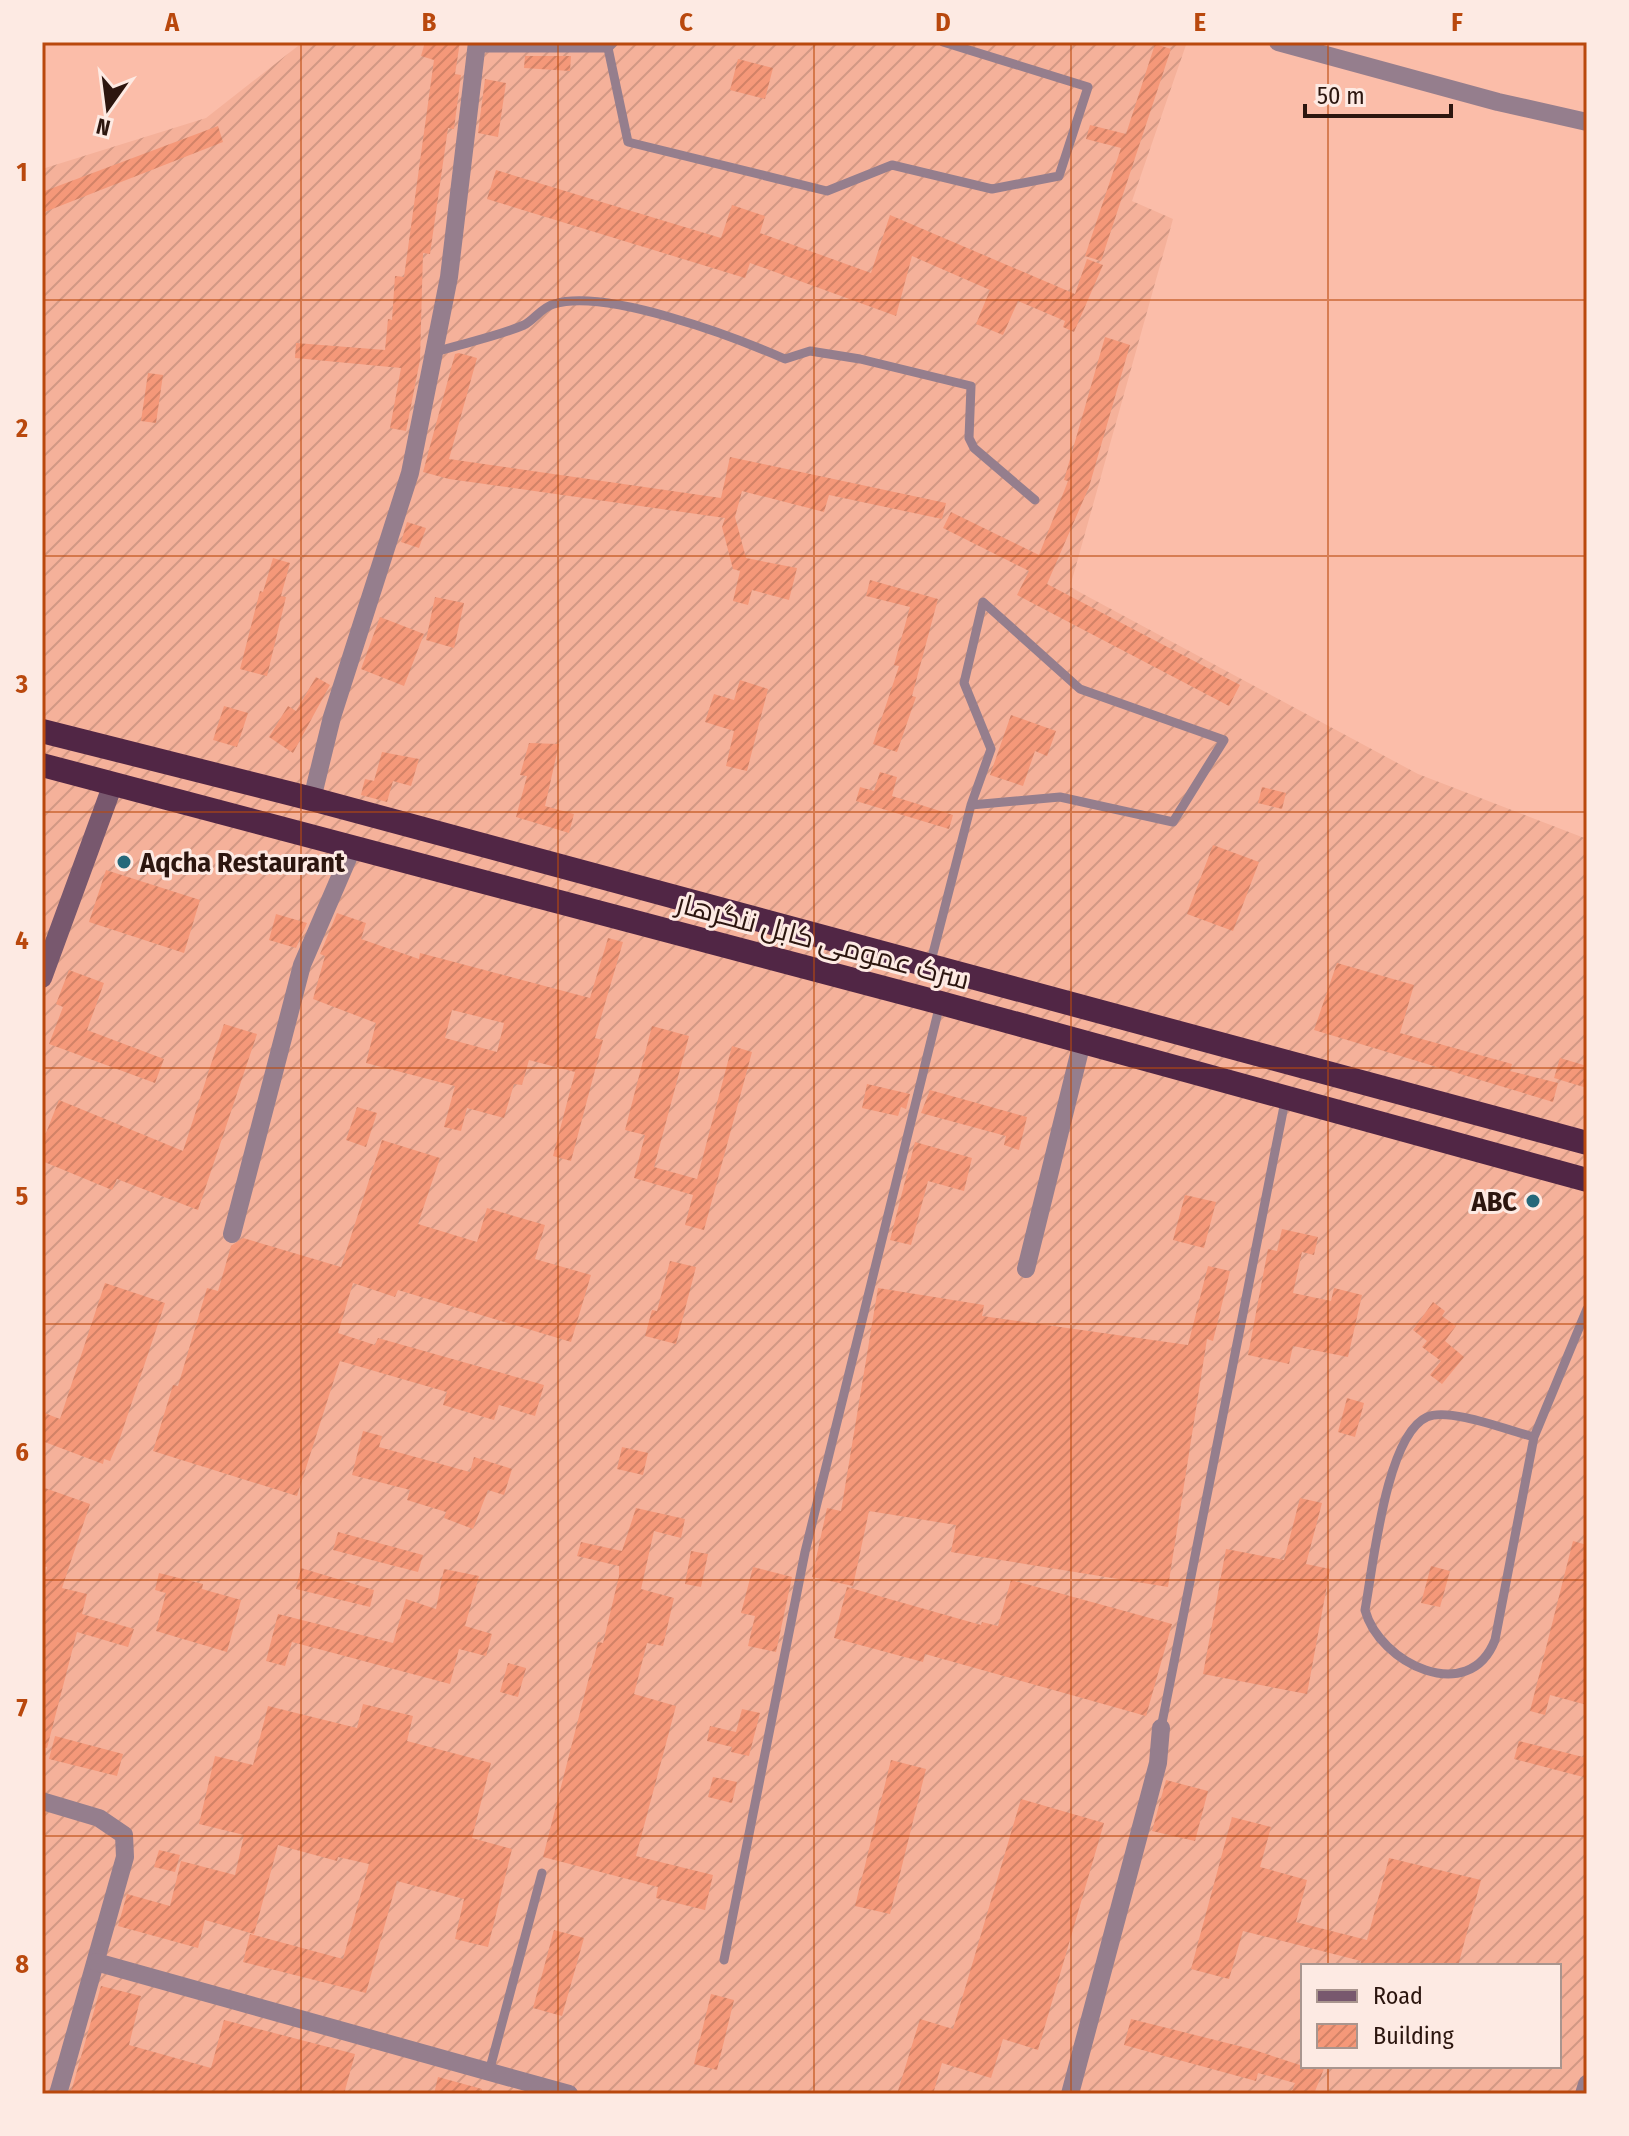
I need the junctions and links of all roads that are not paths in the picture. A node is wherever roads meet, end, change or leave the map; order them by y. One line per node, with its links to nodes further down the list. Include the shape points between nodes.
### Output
1 (943, 42): 4 (lane, via 1088,87 1059,176 992,189 892,165 827,191 628,142)
2 (1278, 42): 5 (street)
3 (477, 45): 4 (lane); 6 (street)
4 (611, 45)
5 (1587, 122)
6 (435, 352): 7 (lane, via 525,324 552,304 582,301 644,311 785,359 810,351 958,382 971,386 969,438 974,448); 11 (street, via 410,473 332,717)
7 (1035, 500)
8 (42, 731): 11 (highway, سرک عمومی کابل ننگرهار)
9 (42, 765): 10 (highway, سرک عمومی کابل ننگرهار)
10 (113, 784): 13 (highway, سرک عمومی کابل ننگرهار); 17 (main road)
11 (312, 799): 14 (highway, سرک عمومی کابل ننگرهار)
12 (971, 805): 12 (lane, via 1060,797 1173,822 1224,740 1080,689 983,602 964,683 991,749); 16 (lane)
13 (352, 849): 15 (highway, سرک عمومی کابل ننگرهار); 23 (street, via 302,965)
14 (800, 930): 15 (highway); 16 (highway, سرک عمومی کابل ننگرهار)
15 (791, 964): 18 (highway, سرک عمومی کابل ننگرهار)
16 (930, 965): 21 (highway, سرک عمومی کابل ننگرهار)
17 (42, 978)
18 (941, 1003): 19 (highway, سرک عمومی کابل ننگرهار); 30 (lane, via 805,1552)
19 (1082, 1042): 20 (highway, سرک عمومی کابل ننگرهار); 24 (street)
20 (1286, 1097): 22 (highway, سرک عمومی کابل ننگرهار); 27 (lane)
21 (1587, 1143)
22 (1587, 1180)
23 (232, 1234)
24 (1026, 1269)
25 (1587, 1309): 26 (lane)
26 (1534, 1437): 26 (lane, via 1489,1656 1476,1670 1460,1675 1423,1668 1388,1650 1370,1629 1365,1610 1394,1460 1405,1435 1427,1417 1449,1415)
27 (1161, 1728): 36 (street, via 1158,1763)
28 (42, 1801): 31 (street, via 99,1818 124,1835 125,1857)
29 (542, 1873): 32 (lane)
30 (724, 1960)
31 (96, 1962): 32 (street); 34 (street)
32 (489, 2072): 35 (street)
33 (1587, 2084): 37 (street)
34 (58, 2094)
35 (569, 2094)
36 (1070, 2094)
37 (1584, 2094)

